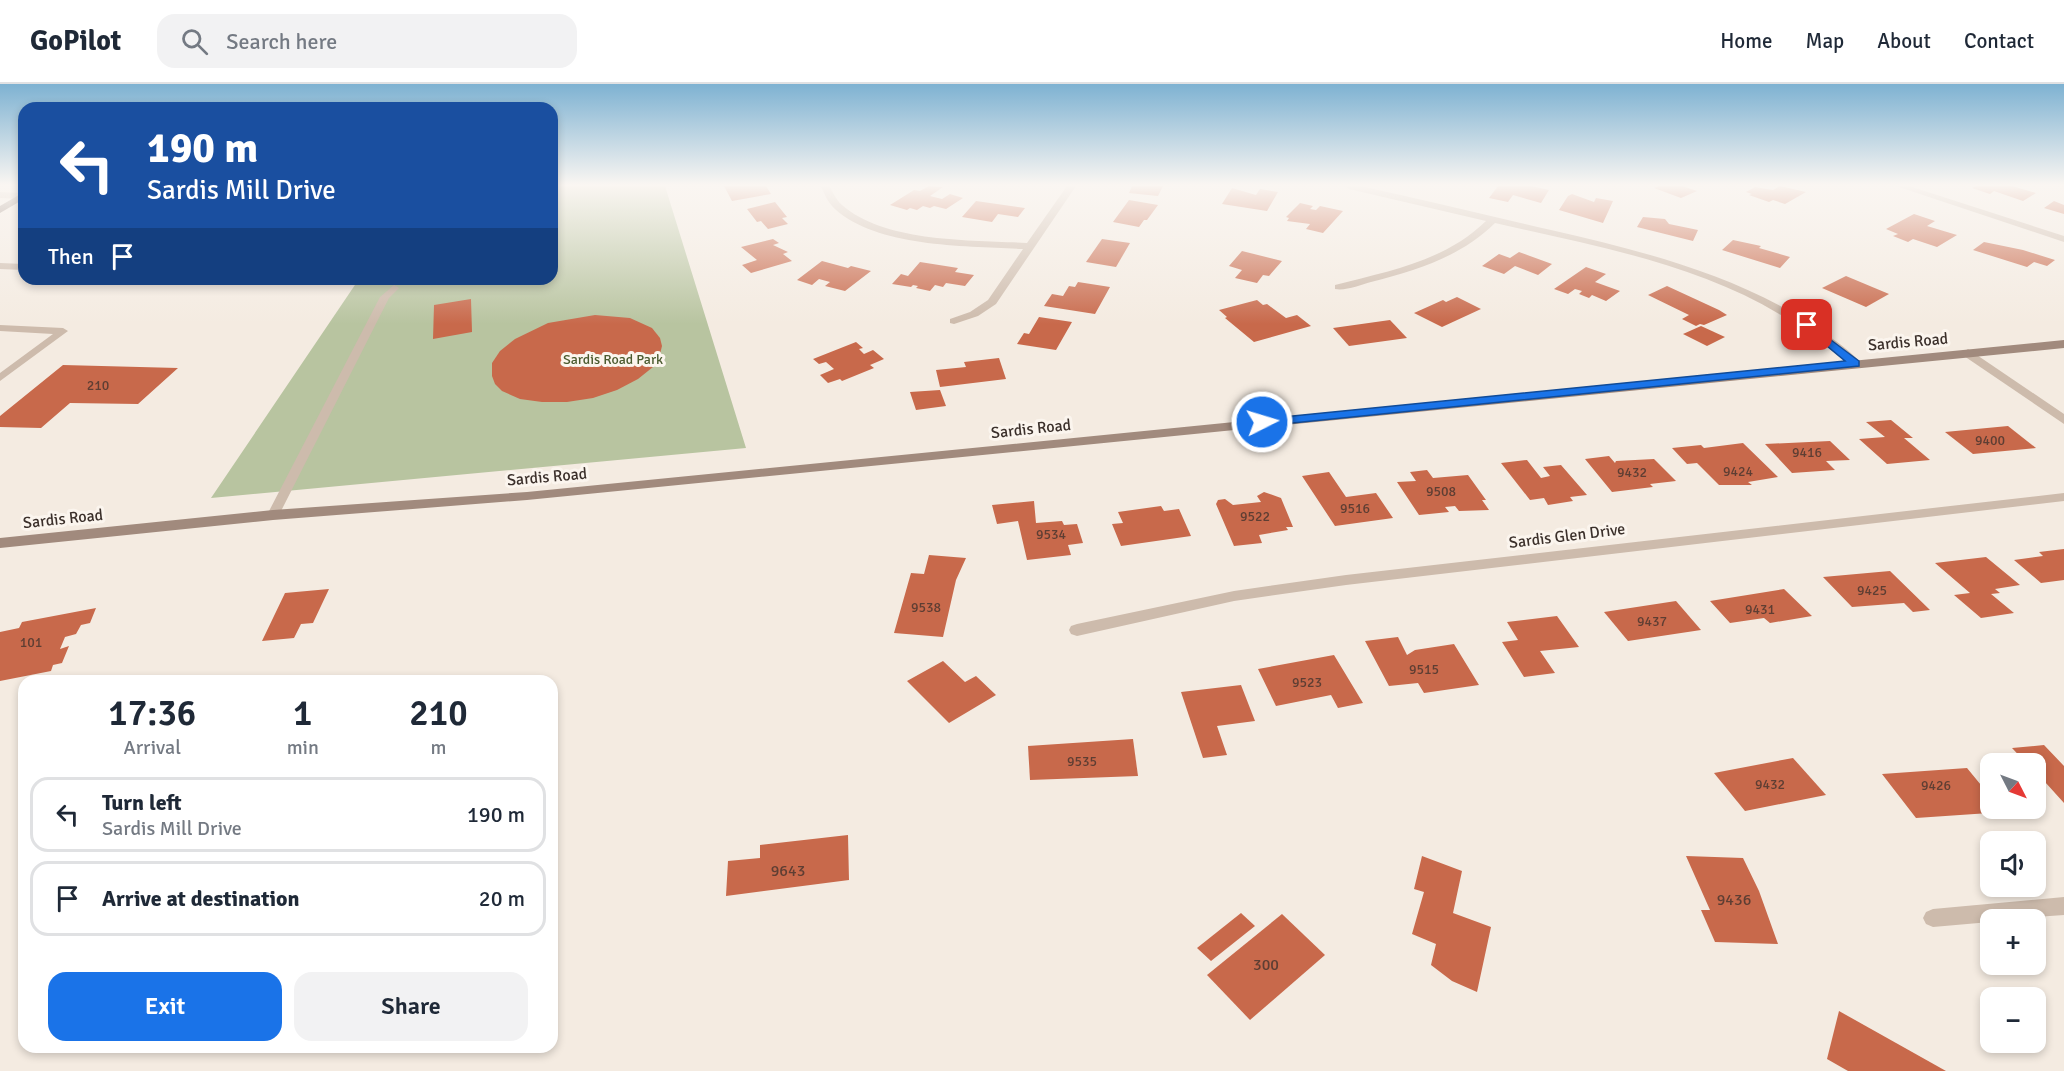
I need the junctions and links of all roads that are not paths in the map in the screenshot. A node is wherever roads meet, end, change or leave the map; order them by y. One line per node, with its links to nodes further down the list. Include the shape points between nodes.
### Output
1 (895, 232): 7 (street)
2 (1040, 232): 7 (street)
3 (1481, 232): 10 (street, via 1454,252)
4 (1548, 232): 16 (street, via 1644,255 1748,291 1833,344)
5 (2043, 232): 6 (street)
6 (2064, 239)
7 (1031, 246): 12 (street, via 992,302)
8 (0, 267): 9 (lane)
9 (18, 267)
10 (1339, 287)
11 (394, 288): 20 (lane, via 385,297)
12 (954, 321)
13 (0, 328): 17 (lane, via 63,331)
14 (2064, 344): 15 (main road, Sardis Road)
15 (1968, 353): 16 (main road, Sardis Road); 18 (street)
16 (1855, 363): 20 (main road, Sardis Road, via 527,496)
17 (0, 378)
18 (2064, 420)
19 (2064, 497): 22 (street, Sardis Glen Drive, via 1346,580 1216,600)
20 (273, 515): 21 (main road, Sardis Road)
21 (0, 543)
22 (1077, 630)
23 (2064, 906): 24 (street)
24 (1933, 918)

